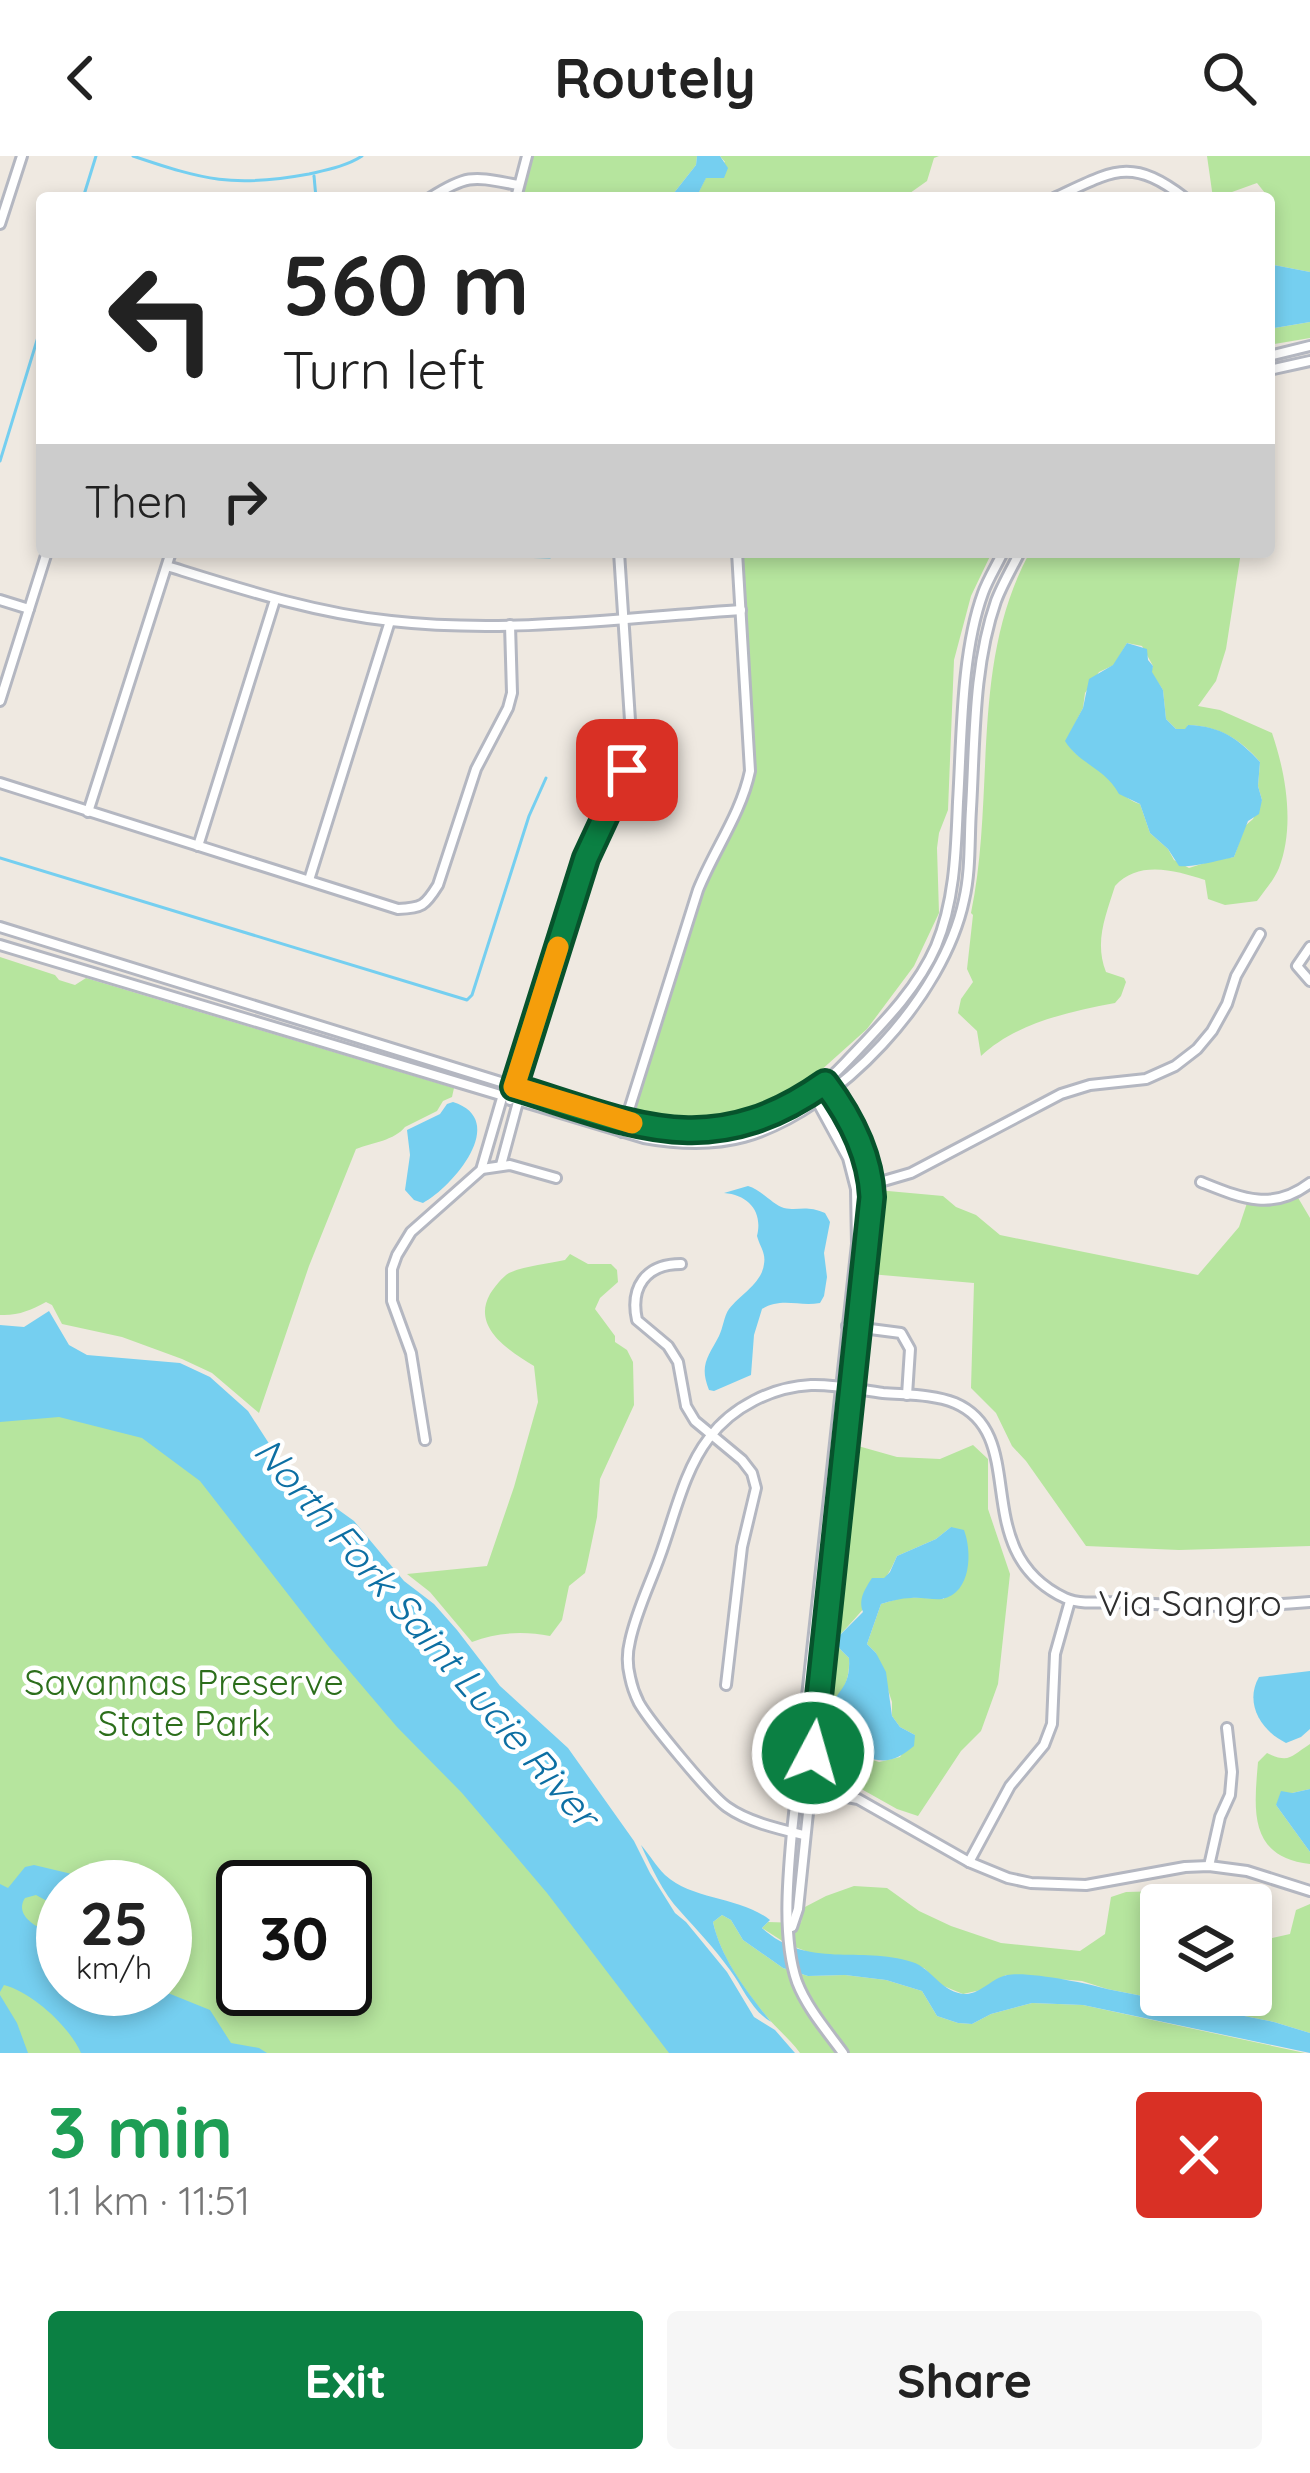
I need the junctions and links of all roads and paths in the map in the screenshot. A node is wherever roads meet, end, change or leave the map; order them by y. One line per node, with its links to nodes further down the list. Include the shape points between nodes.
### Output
1 (22, 156): 8 (street)
2 (527, 156): 3 (street)
3 (518, 185): 4 (street, via 474,177); 5 (street)
4 (439, 192)
5 (517, 192)
6 (1067, 192): 7 (street, via 1134,166)
7 (1179, 192)
8 (0, 224)
9 (1310, 346): 10 (street)
10 (1275, 355)
11 (1310, 361): 12 (street)
12 (1275, 369)
13 (45, 558): 22 (street)
14 (169, 558): 19 (street)
15 (619, 558): 24 (street)
16 (737, 558): 23 (street)
17 (1000, 558): 37 (street, via 972,641 946,917 909,990)
18 (1017, 558): 40 (street, via 984,648 958,922 921,997)
19 (167, 566): 21 (street); 29 (street)
20 (0, 600): 22 (street)
21 (275, 600): 25 (street); 30 (street)
22 (29, 609): 27 (street)
23 (741, 610): 24 (street); 43 (street, via 746,791 698,890)
24 (624, 618): 26 (street); 38 (street, via 632,752 586,858)
25 (390, 621): 26 (street); 31 (street)
26 (510, 625): 31 (street, via 508,708 476,770 437,885 418,908 398,910)
27 (0, 701)
28 (0, 783): 29 (street)
29 (88, 812): 30 (street)
30 (198, 846): 31 (street)
31 (309, 880)
32 (0, 926): 38 (street)
33 (1260, 934): 50 (street, via 1212,1031 1175,1066 1061,1094 911,1173)
34 (0, 945): 41 (street)
35 (1310, 946): 36 (street, via 1298,966)
36 (1310, 981)
37 (825, 1083): 39 (street); 40 (street)
38 (514, 1087): 41 (street); 43 (street)
39 (812, 1092): 42 (street); 43 (street, via 719,1129 670,1131)
40 (832, 1092): 42 (street); 50 (street)
41 (510, 1100): 44 (street); 45 (street); 46 (street)
42 (818, 1102): 44 (street, via 721,1141 664,1142); 51 (street)
43 (625, 1121): 44 (street)
44 (622, 1132)
45 (501, 1165): 46 (street); 47 (street)
46 (481, 1170): 59 (street, via 411,1232 392,1269)
47 (556, 1178)
48 (1201, 1182): 49 (street, via 1272,1201)
49 (1310, 1183)
50 (872, 1184): 51 (street); 54 (street)
51 (856, 1189): 53 (street)
52 (681, 1264): 58 (street, via 648,1274 635,1310 678,1362 686,1406)
53 (847, 1326): 54 (street); 55 (street)
54 (859, 1327): 56 (street); 57 (street, via 901,1333 908,1342)
55 (839, 1388): 56 (street, Via Sangro); 58 (street, Via Sangro, via 813,1385 757,1399); 65 (street)
56 (851, 1389): 57 (street, Via Sangro); 64 (street)
57 (907, 1395): 60 (street, Via Sangro, via 974,1415 997,1457 1016,1555)
58 (712, 1435): 62 (street, via 742,1460 756,1488); 65 (street, via 630,1637 628,1671 642,1708 717,1798)
59 (424, 1440)
60 (1070, 1601): 61 (street, Via Sangro, via 1230,1608); 67 (street, via 1055,1654 1052,1724)
61 (1310, 1602)
62 (726, 1685)
63 (1227, 1728): 68 (street, via 1230,1795)
64 (809, 1790): 66 (street); 67 (street, via 858,1798)
65 (792, 1832): 66 (street); 70 (street)
66 (804, 1835): 70 (street)
67 (969, 1862): 68 (street, via 1058,1886)
68 (1208, 1866): 69 (street)
69 (1310, 1892)
70 (789, 1934): 71 (street, via 798,1985)
71 (843, 2053)

